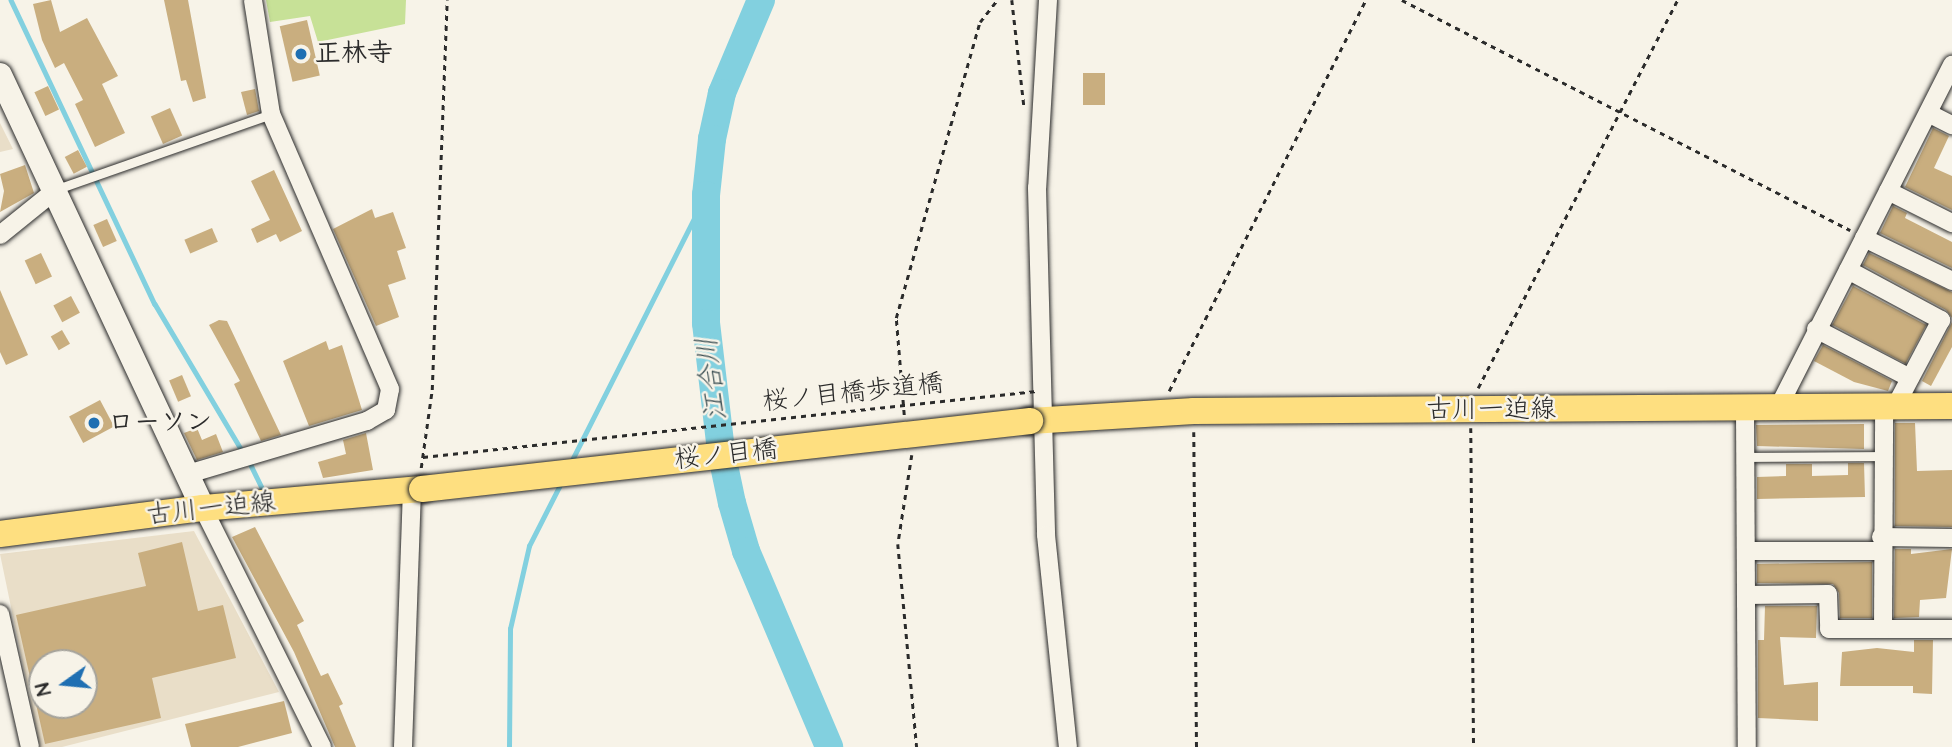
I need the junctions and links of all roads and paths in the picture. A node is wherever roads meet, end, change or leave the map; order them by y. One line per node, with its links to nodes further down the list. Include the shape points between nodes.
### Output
1 (253, 0): 13 (street)
2 (447, 0): 37 (path, via 432,390)
3 (997, 0): 33 (path, via 980,22 896,318)
4 (1012, 0): 11 (path)
5 (1048, 0): 34 (street, via 1037,188)
6 (1366, 0): 32 (path)
7 (1402, 0): 14 (path)
8 (1677, 0): 14 (path)
9 (1952, 65): 12 (street)
10 (0, 75): 16 (street)
11 (1024, 108)
12 (1928, 113): 15 (street); 17 (street)
13 (271, 114): 16 (lane); 39 (street, via 390,389 386,410 367,421)
14 (1619, 114): 20 (path); 29 (path, via 1479,385)
15 (1952, 125)
16 (68, 186): 19 (street); 39 (street)
17 (1888, 191): 18 (street); 20 (street)
18 (1952, 223)
19 (0, 235)
20 (1864, 238): 21 (street); 22 (street)
21 (1848, 270): 23 (street); 24 (street, via 1941,320)
22 (1952, 281)
23 (1816, 329): 24 (street); 28 (street)
24 (1910, 378): 27 (street)
25 (1036, 391): 37 (path, 桜ノ目橋歩道橋, bridge)
26 (1952, 406): 27 (main road, 古川一迫線)
27 (1889, 407): 28 (main road, 古川一迫線); 36 (street)
28 (1778, 408): 30 (main road, 古川一迫線)
29 (1471, 409): 30 (main road, 古川一迫線); 31 (main road, 古川一迫線); 56 (path)
30 (1745, 410): 38 (street)
31 (1194, 411): 32 (main road, 古川一迫線); 55 (path)
32 (1159, 412): 34 (main road, 古川一迫線)
33 (905, 418)
34 (1037, 420): 40 (main road, 桜ノ目橋, bridge); 54 (street)
35 (912, 453): 53 (path, via 898,544)
36 (1885, 456): 38 (lane); 44 (street)
37 (423, 457): 40 (path)
38 (1745, 457): 45 (street)
39 (188, 474): 41 (street)
40 (417, 490): 41 (main road, 古川一迫線); 52 (street)
41 (203, 508): 42 (main road, 古川一迫線); 51 (street)
42 (0, 534)
43 (1952, 538): 44 (street)
44 (1882, 544): 45 (street); 48 (street)
45 (1746, 551): 46 (street)
46 (1746, 595): 48 (street, via 1828,594 1829,629); 57 (street)
47 (0, 614): 50 (street)
48 (1882, 629): 49 (street)
49 (1952, 629)
50 (30, 747)
51 (322, 747)
52 (403, 747)
53 (917, 747)
54 (1068, 747)
55 (1197, 747)
56 (1474, 747)
57 (1747, 747)

